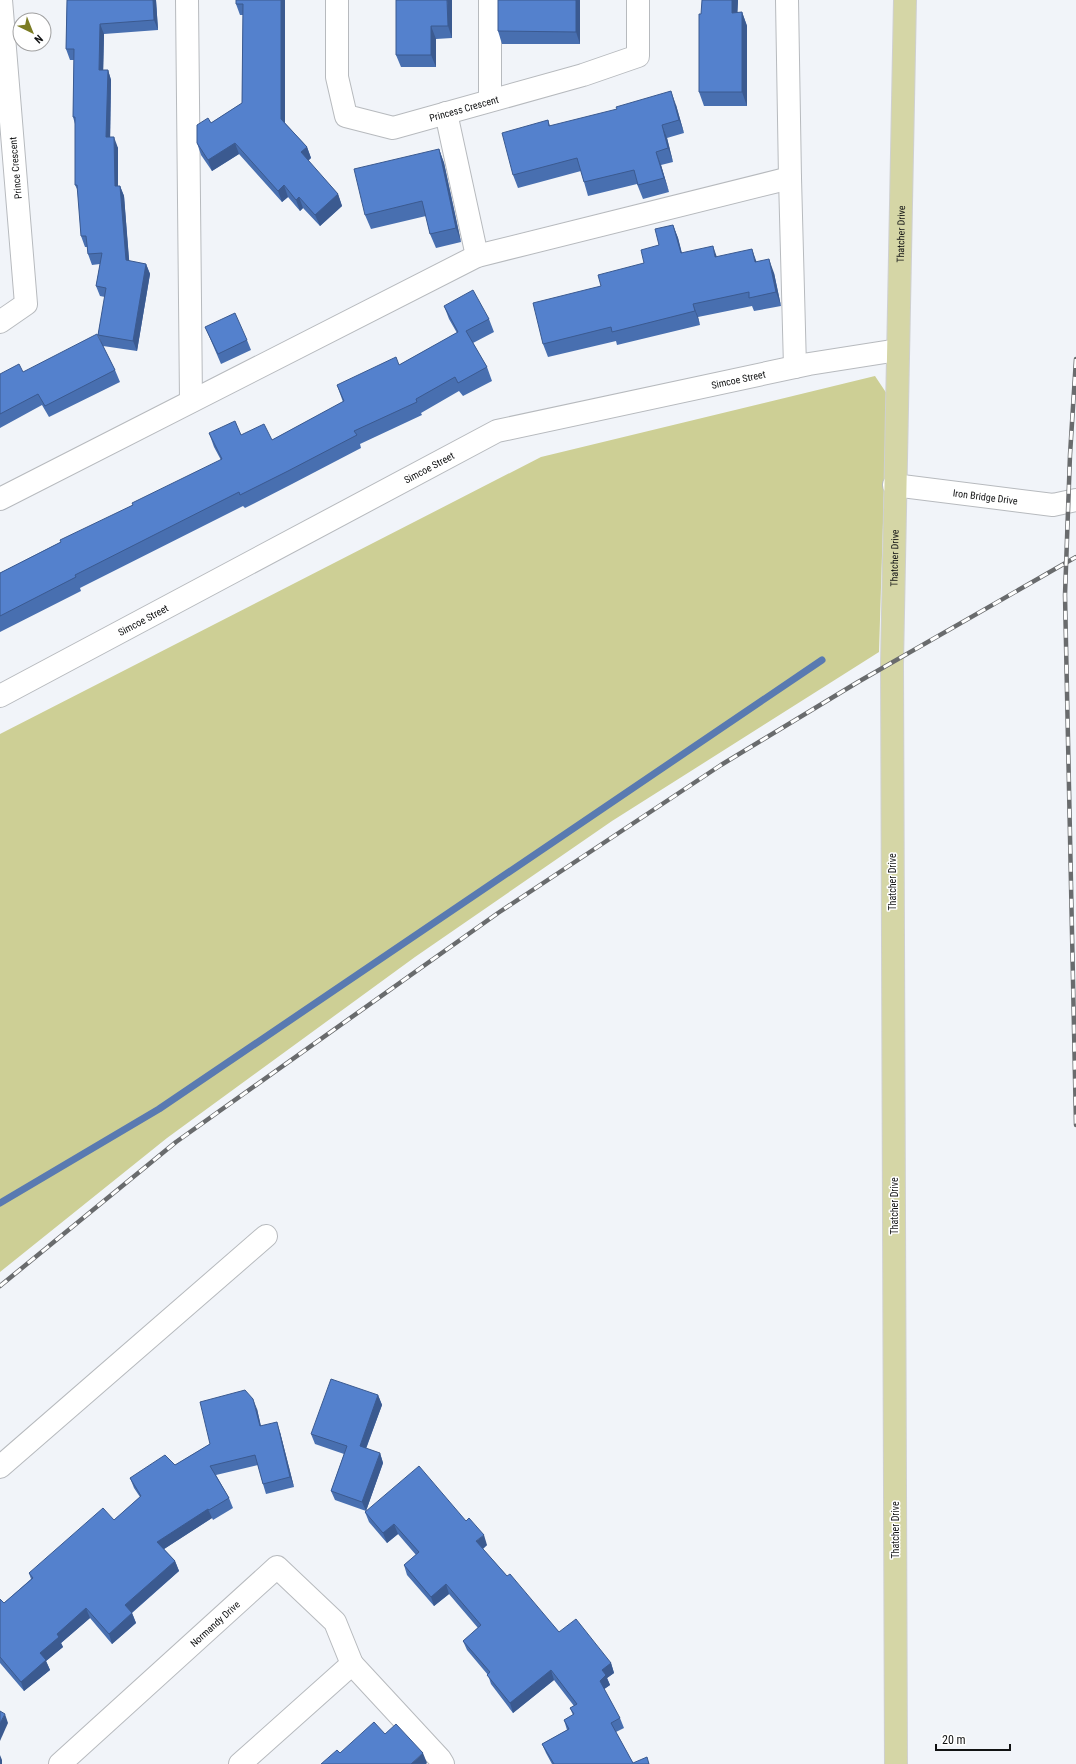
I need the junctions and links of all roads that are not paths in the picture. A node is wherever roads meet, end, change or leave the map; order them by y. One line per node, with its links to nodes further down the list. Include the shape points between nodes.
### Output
1 (1, 0): 12 (street, Prince Crescent, via 26,304)
2 (187, 0): 15 (street)
3 (337, 0): 9 (street, Princess Crescent, via 337,77 346,116 393,128)
4 (490, 0): 8 (street)
5 (638, 0): 8 (street, Princess Crescent, via 638,56 583,76)
6 (788, 0): 10 (street)
7 (905, 0): 13 (main road, Thatcher Drive)
8 (490, 100): 9 (street, Princess Crescent)
9 (446, 113): 11 (street)
10 (790, 178): 11 (street); 14 (street)
11 (477, 256): 15 (street)
12 (0, 322)
13 (898, 350): 14 (street, Simcoe Street); 16 (main road, Thatcher Drive)
14 (795, 367): 19 (street, Simcoe Street, via 497,431)
15 (190, 400): 17 (street)
16 (894, 485): 18 (street, Iron Bridge Drive, via 1053,505); 26 (main road, Thatcher Drive, via 892,688)
17 (0, 499)
18 (1076, 500)
19 (0, 696)
20 (266, 1236): 21 (street)
21 (0, 1467)
22 (352, 1664): 23 (street, Normandy Drive, via 335,1622 277,1567); 24 (street); 25 (street, Normandy Drive)
23 (60, 1764)
24 (240, 1764)
25 (443, 1764)
26 (896, 1764)

